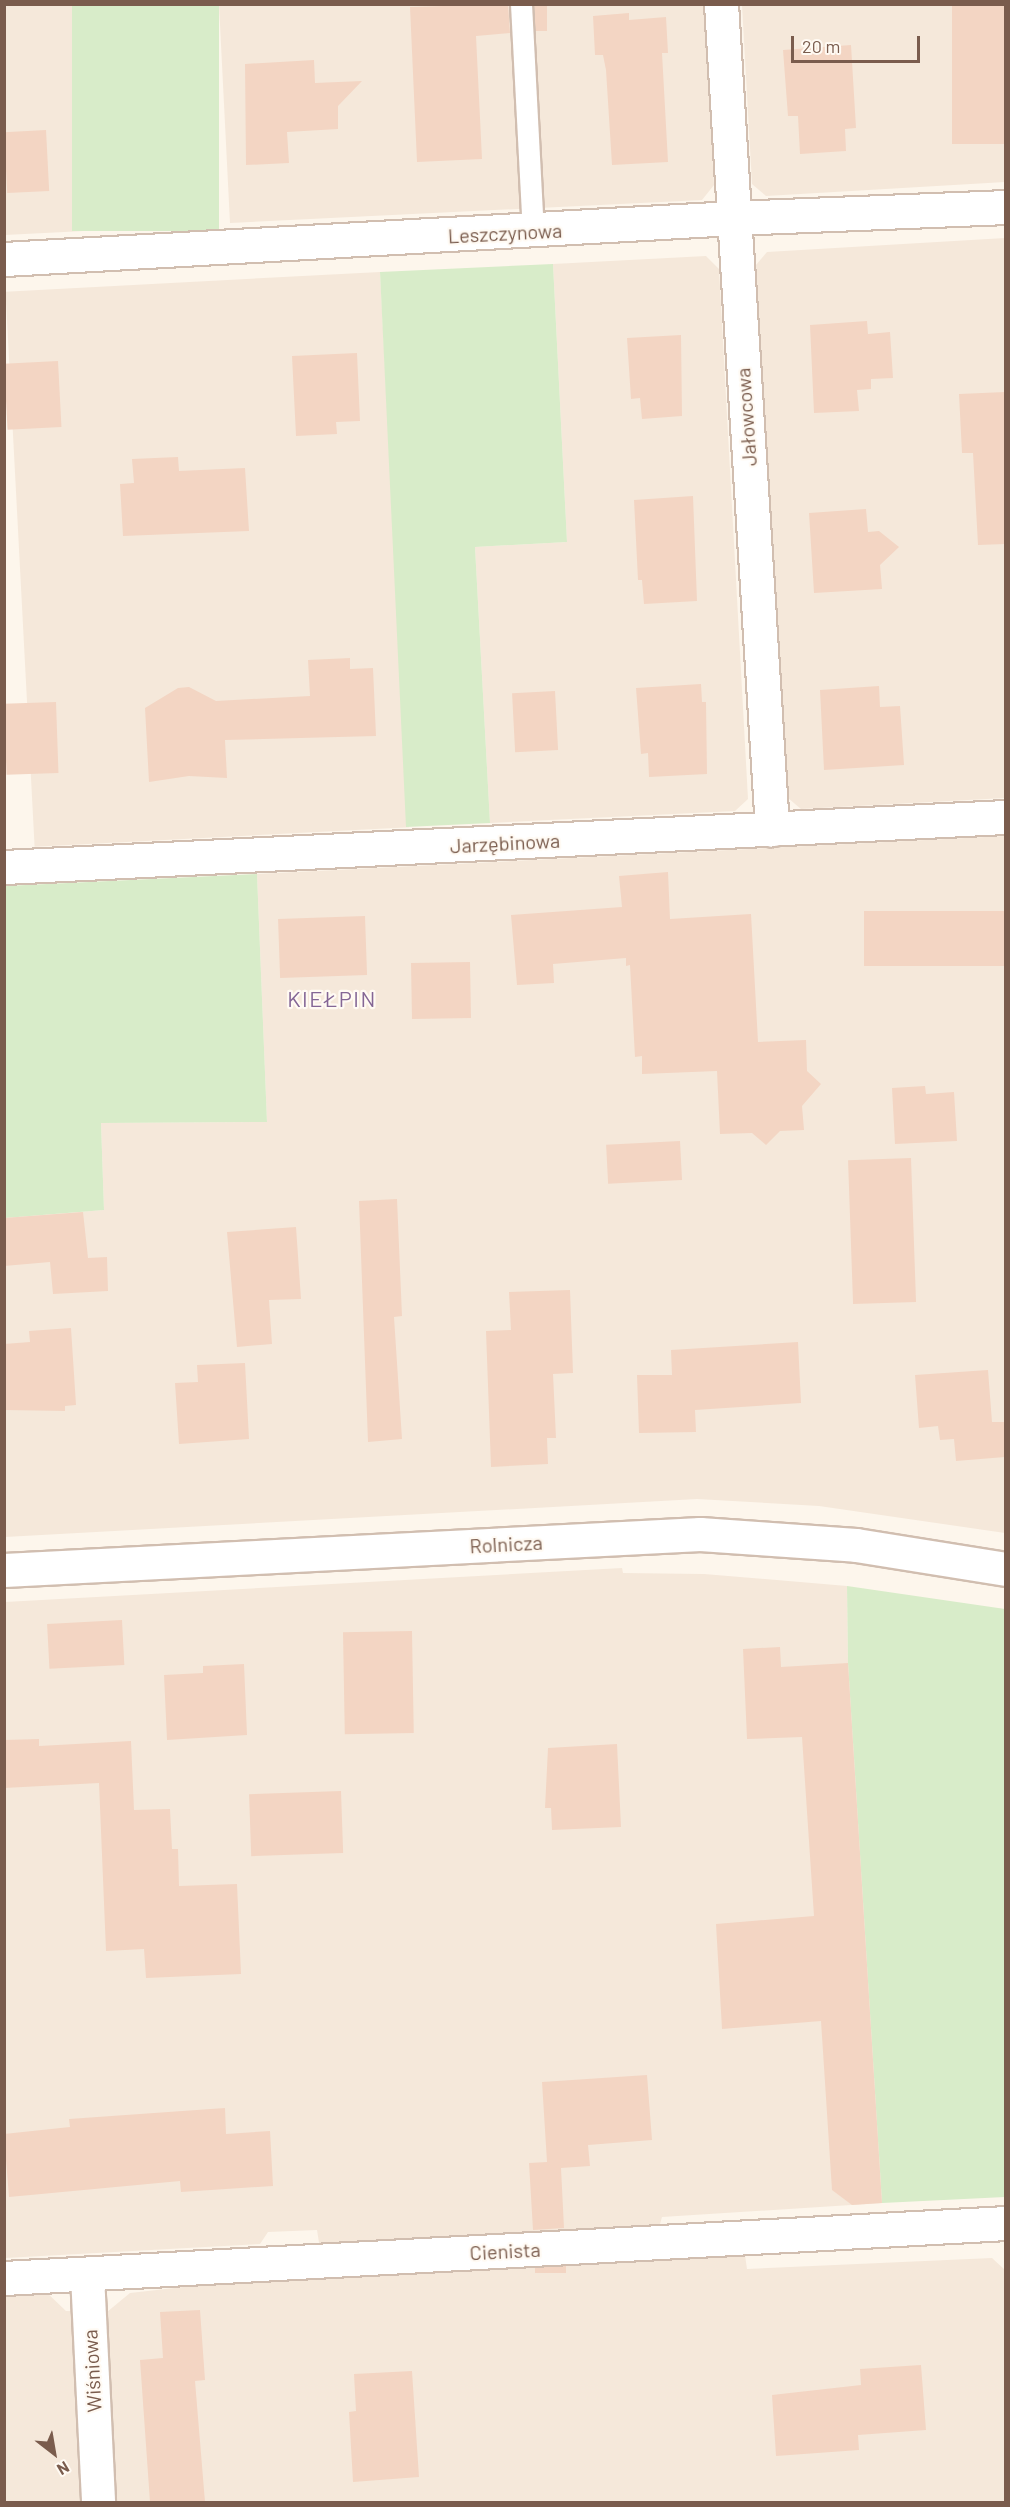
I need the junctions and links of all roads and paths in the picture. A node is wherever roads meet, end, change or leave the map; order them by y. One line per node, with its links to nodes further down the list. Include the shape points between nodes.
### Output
1 (521, 4): 5 (lane)
2 (721, 4): 4 (street, Jałowcowa)
3 (1005, 207): 4 (street, Leszczynowa)
4 (733, 218): 5 (street, Leszczynowa); 8 (street, Jałowcowa)
5 (533, 232): 6 (street, Leszczynowa)
6 (4, 259)
7 (1005, 817): 8 (street, Jarzębinowa)
8 (772, 829): 9 (street, Jarzębinowa)
9 (4, 867)
10 (1005, 1569): 11 (street, Rolnicza, via 856,1545 700,1534)
11 (4, 1570)
12 (1005, 2223): 13 (street, Cienista)
13 (87, 2275): 14 (street, Cienista); 15 (street, Wiśniowa)
14 (4, 2278)
15 (98, 2502)

